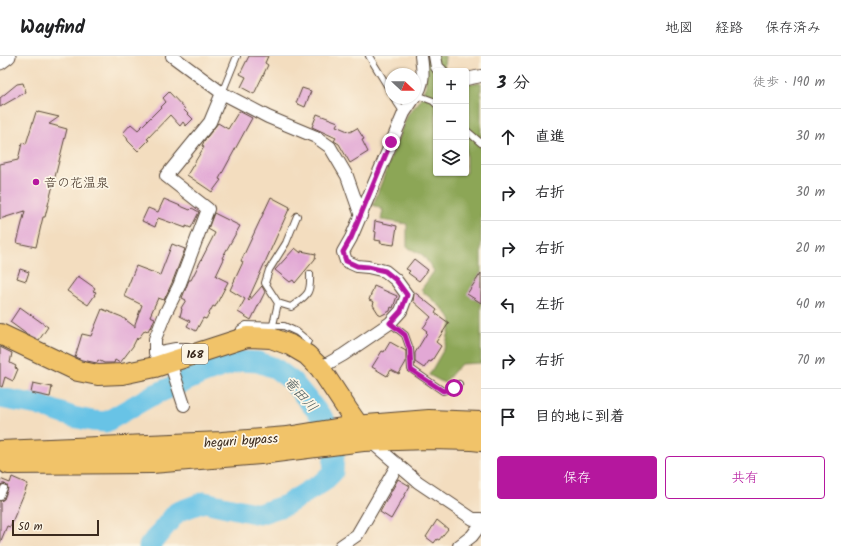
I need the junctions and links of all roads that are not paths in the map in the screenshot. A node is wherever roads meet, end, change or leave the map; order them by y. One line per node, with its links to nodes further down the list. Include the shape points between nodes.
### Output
1 (8, 56): 7 (street)
2 (172, 56): 13 (street)
3 (237, 56): 13 (lane)
4 (368, 56): 11 (lane)
5 (421, 56): 12 (street)
6 (435, 56): 8 (street)
7 (0, 62)
8 (438, 68)
9 (481, 76): 10 (street)
10 (469, 78)
11 (385, 83)
12 (421, 83)
13 (222, 93): 22 (street, via 268,117 316,137 330,147 346,176); 30 (street, via 210,122 166,176 208,209 179,286 155,339 155,353 187,349)
14 (421, 98): 15 (lane)
15 (433, 101)
16 (398, 104): 18 (lane)
17 (410, 104): 18 (street)
18 (404, 113): 22 (street)
19 (469, 133): 20 (lane)
20 (481, 143)
21 (297, 216): 24 (lane, via 265,283)
22 (361, 216): 25 (street, via 343,252 346,261 357,266 385,271 396,280 407,295 401,311)
23 (310, 274): 24 (lane, via 308,294 291,307)
24 (278, 303): 26 (lane)
25 (390, 323): 32 (street); 33 (lane, via 405,335 410,350 411,370 443,391)
26 (273, 325): 28 (lane, via 246,325 240,329); 29 (lane, via 284,326 308,341)
27 (0, 334): 31 (highway, 168, via 78,371 98,375)
28 (242, 339): 29 (highway, 168, via 271,338); 30 (highway, 168)
29 (302, 352): 32 (highway, 168)
30 (193, 354): 31 (highway, 168)
31 (172, 367): 34 (street)
32 (320, 368): 36 (highway, 168)
33 (459, 384)
34 (184, 406)
35 (481, 422): 36 (highway, heguri bypass, via 429,420)
36 (361, 434): 37 (highway, heguri bypass); 38 (highway, heguri bypass); 41 (street)
37 (481, 441)
38 (293, 443): 39 (highway, heguri bypass, via 214,443); 40 (highway, heguri bypass, via 152,463)
39 (0, 451)
40 (0, 464)
41 (398, 464): 44 (street, via 418,482 473,519); 46 (street, via 358,535)
42 (4, 488): 43 (lane)
43 (0, 497)
44 (481, 519)
45 (481, 524): 47 (street, via 472,536)
46 (341, 546)
47 (459, 546)

